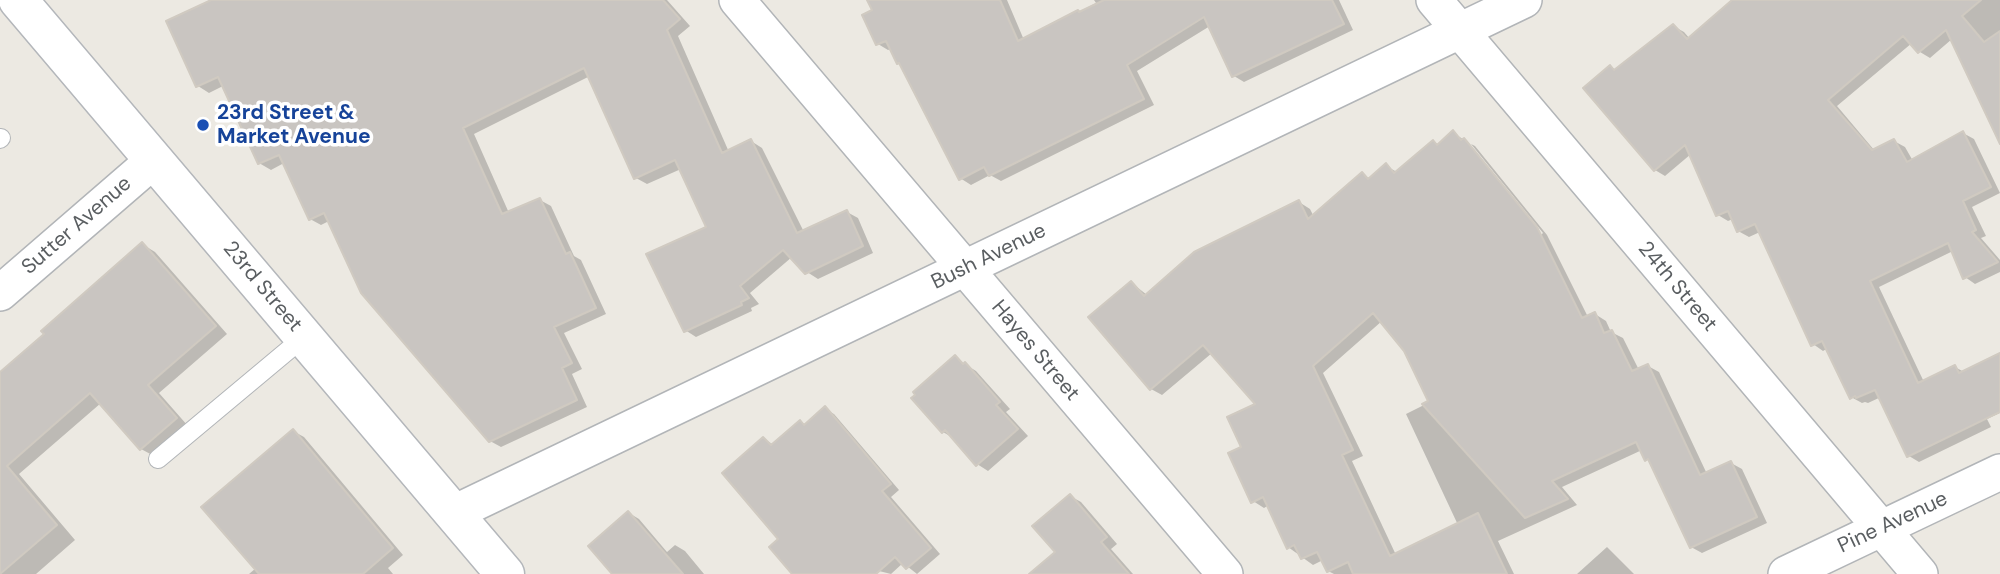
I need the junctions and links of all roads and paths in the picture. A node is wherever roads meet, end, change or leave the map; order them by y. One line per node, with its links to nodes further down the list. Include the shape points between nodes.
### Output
1 (737, 0): 7 (street, Hayes Street)
2 (1434, 0): 5 (street, 24th Street)
3 (1524, 0): 5 (street, Bush Avenue)
4 (23, 8): 6 (main road, 23rd Street)
5 (1460, 31): 7 (street, Bush Avenue); 13 (street, 24th Street)
6 (154, 160): 8 (street, Sutter Avenue); 9 (main road, 23rd Street)
7 (965, 268): 12 (street, Bush Avenue); 15 (street, Hayes Street)
8 (0, 293)
9 (304, 337): 10 (lane); 12 (main road, 23rd Street)
10 (158, 459)
11 (2000, 472): 13 (street, Pine Avenue)
12 (454, 513): 14 (main road, 23rd Street)
13 (1881, 528): 16 (street, Pine Avenue); 17 (street, 24th Street)
14 (505, 574)
15 (1225, 574)
16 (1786, 574)
17 (1920, 574)

